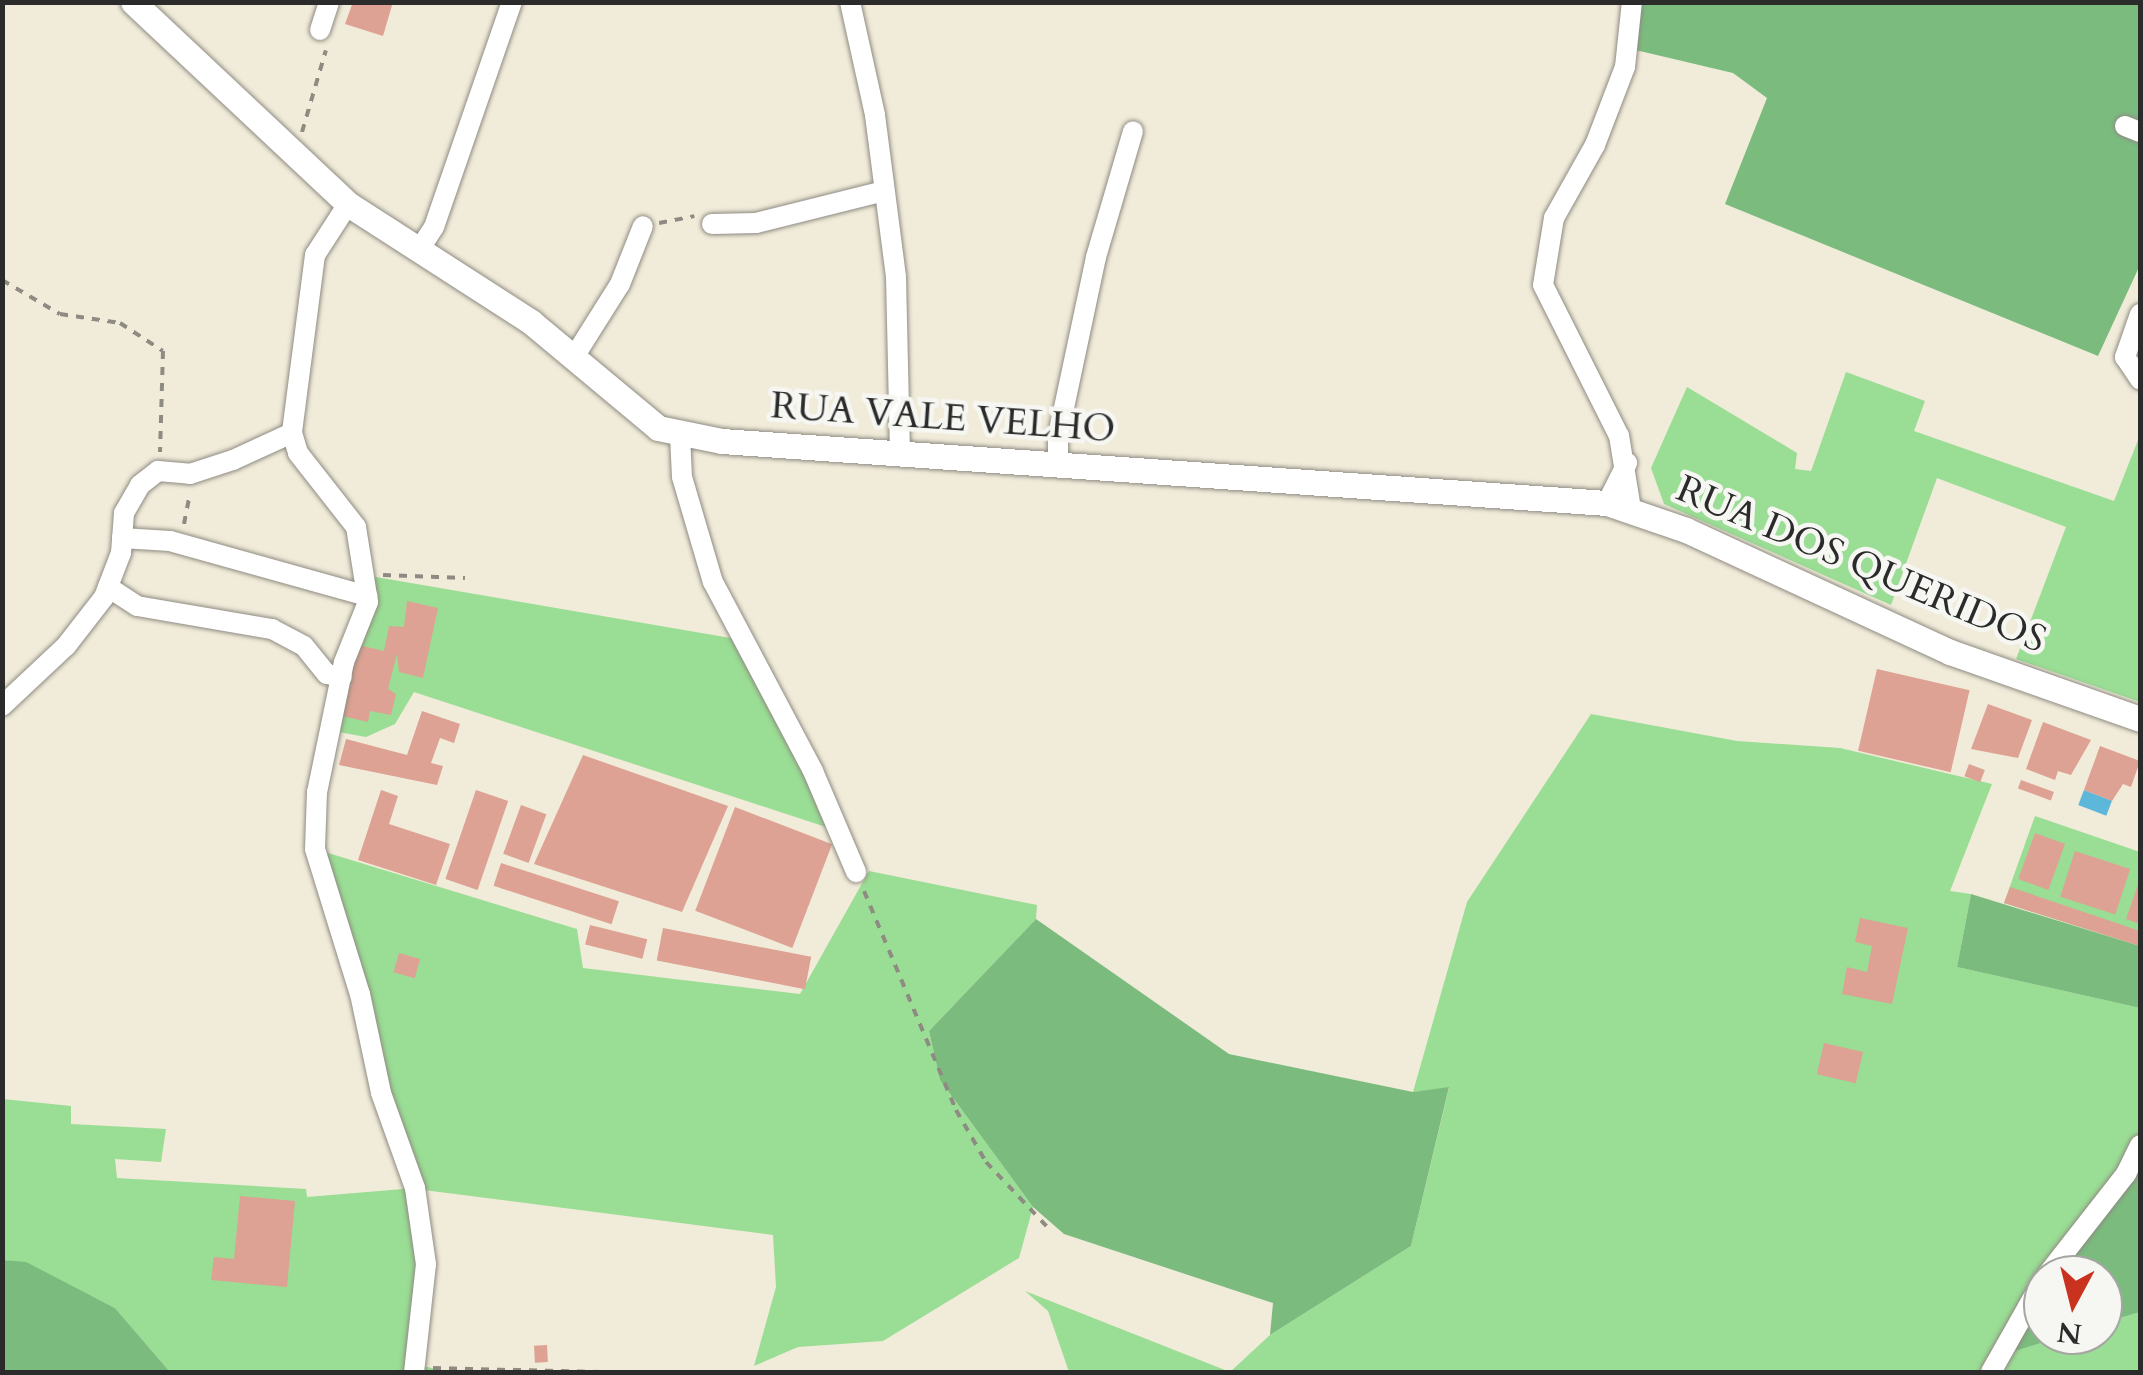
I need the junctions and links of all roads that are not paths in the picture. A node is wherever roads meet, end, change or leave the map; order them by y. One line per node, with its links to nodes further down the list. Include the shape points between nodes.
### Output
1 (133, 2): 9 (street, RUA VALE VELHO)
2 (330, 2): 6 (street)
3 (512, 2): 12 (street, via 434,227)
4 (850, 2): 8 (street, via 875,115)
5 (1632, 2): 20 (street, via 1626,67 1595,144 1554,218 1543,285 1580,350 1626,463)
6 (320, 30)
7 (1133, 131): 19 (street, via 1096,258)
8 (880, 192): 10 (street, via 756,223); 18 (street, via 901,324)
9 (348, 204): 12 (street, RUA VALE VELHO); 16 (street, via 315,255)
10 (712, 224)
11 (643, 226): 14 (street, via 620,284)
12 (419, 250): 14 (street, RUA VALE VELHO)
13 (2140, 314): 15 (street, via 2125,357)
14 (574, 357): 17 (street, RUA VALE VELHO, via 633,412)
15 (2140, 380)
16 (292, 432): 21 (street, via 190,474 158,472 140,484 124,513); 23 (street, via 298,453 356,528)
17 (680, 435): 18 (street, RUA VALE VELHO); 27 (street, via 682,477 713,582 813,771)
18 (900, 454): 19 (street, RUA VALE VELHO)
19 (1058, 463): 20 (street, RUA VALE VELHO)
20 (1619, 506): 26 (street, RUA DOS QUERIDOS, via 1950,652)
21 (122, 538): 22 (street); 23 (street, via 178,543)
22 (108, 586): 24 (street, via 137,606 272,629 304,646 327,674); 25 (street, via 66,646)
23 (367, 596): 24 (street)
24 (342, 678): 31 (street, via 317,792 315,849 360,994 381,1094 415,1188 426,1264)
25 (2, 706)
26 (2140, 720)
27 (856, 872)
28 (2140, 1145): 29 (street)
29 (2061, 1255)
30 (2023, 1316): 32 (street)
31 (415, 1368)
32 (1991, 1372)

